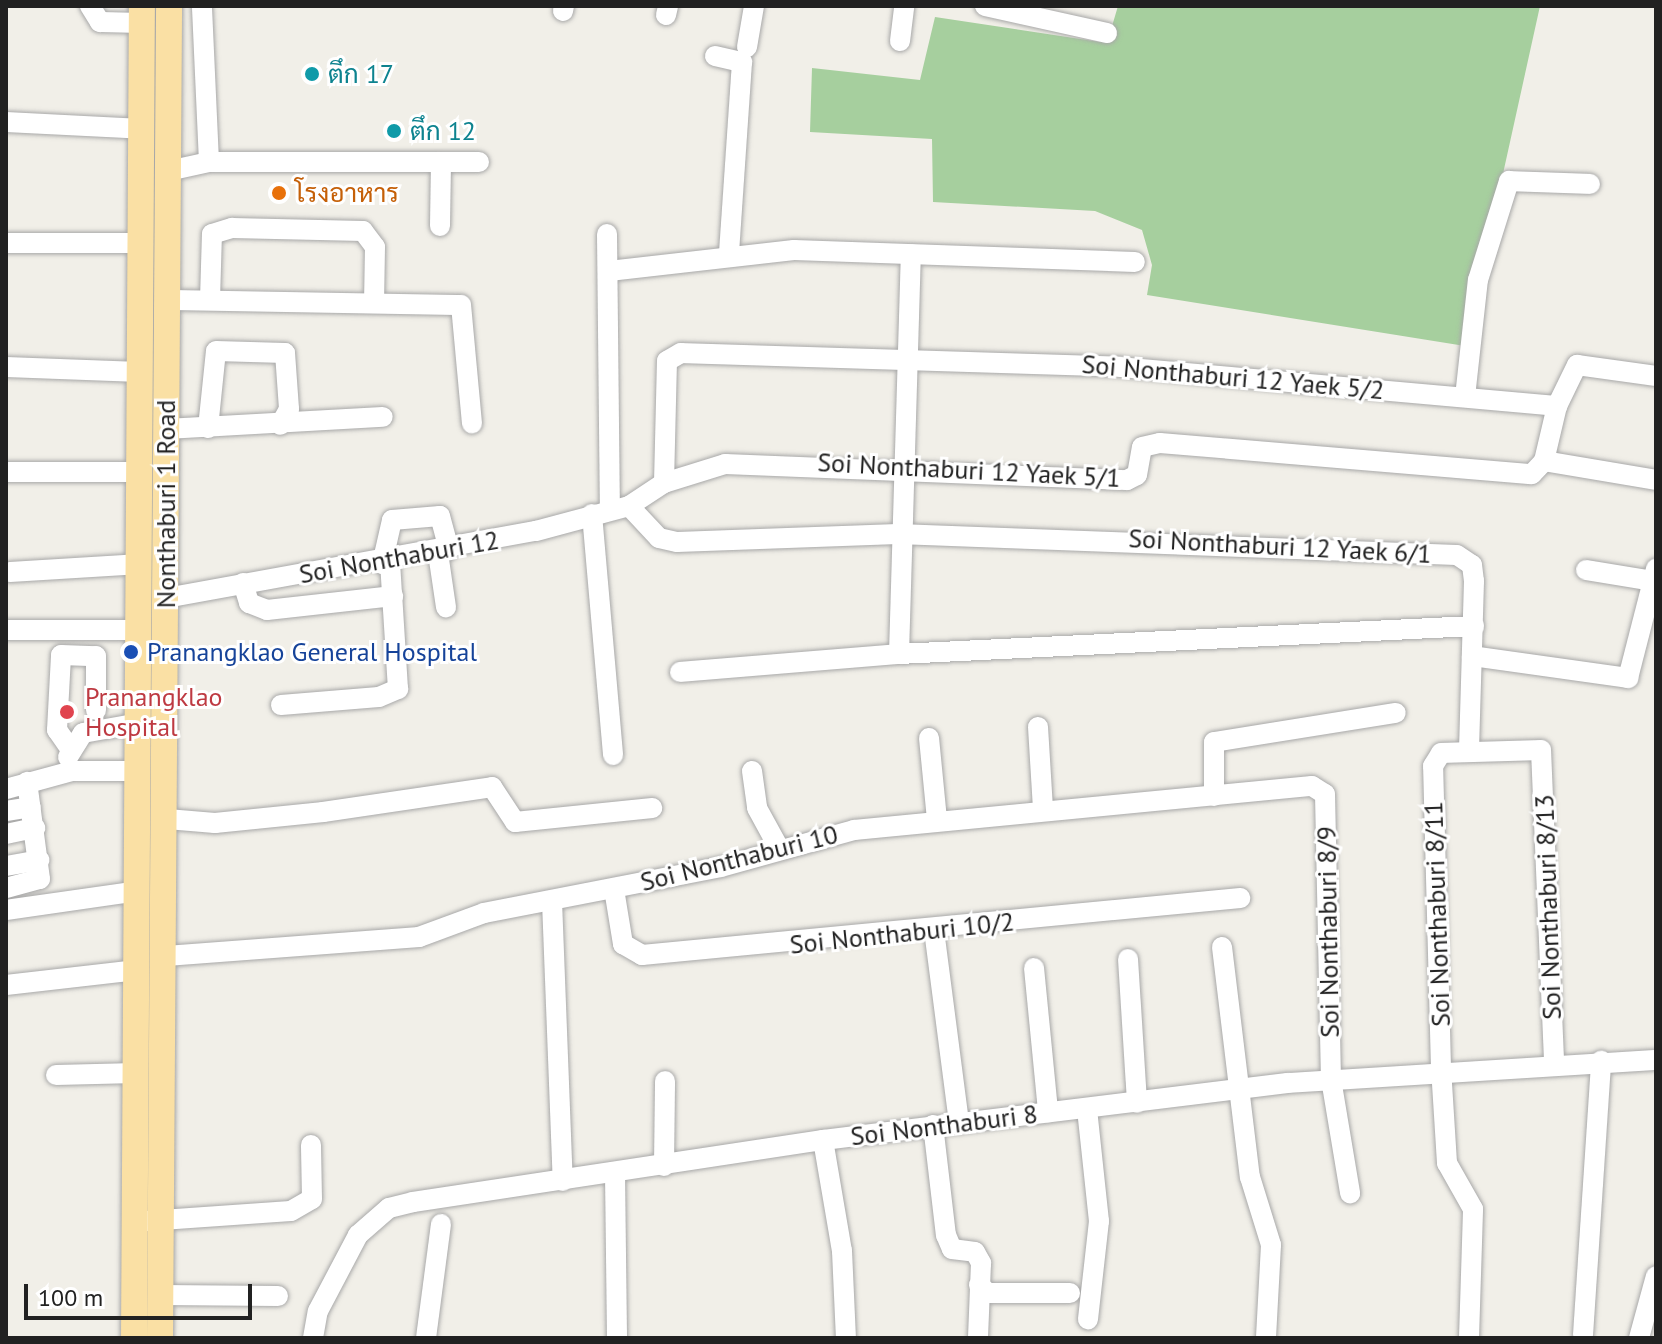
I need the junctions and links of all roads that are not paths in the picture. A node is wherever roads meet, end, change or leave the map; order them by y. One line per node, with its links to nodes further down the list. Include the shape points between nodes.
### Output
1 (90, 6): 7 (street, via 100,22)
2 (169, 6): 17 (main road, Nonthaburi 1 Road)
3 (202, 6): 14 (street)
4 (754, 6): 10 (street)
5 (904, 6): 9 (street)
6 (985, 6): 8 (street)
7 (142, 14): 13 (main road, Nonthaburi 1 Road)
8 (1107, 33)
9 (900, 41)
10 (747, 47)
11 (715, 56): 23 (street, via 742,62)
12 (6, 122): 13 (street)
13 (142, 129): 22 (main road, Nonthaburi 1 Road)
14 (209, 162): 15 (street); 17 (street)
15 (441, 162): 16 (street); 19 (street)
16 (479, 162)
17 (168, 171): 27 (main road, Nonthaburi 1 Road)
18 (1590, 184): 34 (street, via 1509,181 1478,280)
19 (440, 226)
20 (607, 234): 26 (street)
21 (6, 243): 22 (street)
22 (141, 243): 32 (main road, Nonthaburi 1 Road)
23 (729, 254): 24 (street); 26 (street)
24 (911, 254): 25 (street); 30 (street)
25 (1135, 262)
26 (609, 271): 47 (street)
27 (167, 300): 28 (street); 40 (main road, Nonthaburi 1 Road)
28 (210, 300): 29 (street); 29 (street, via 212,234 232,228 363,231 375,247)
29 (374, 302): 37 (street, via 461,305)
30 (908, 356): 34 (street, Soi Nonthaburi 12 Yaek 5/2); 41 (street); 46 (street, Soi Nonthaburi 12 Yaek 5/2, via 672,355)
31 (6, 367): 32 (street)
32 (140, 372): 44 (main road, Nonthaburi 1 Road)
33 (1656, 376): 35 (street, via 1580,363)
34 (1465, 397): 35 (street, Soi Nonthaburi 12 Yaek 5/2)
35 (1557, 406): 42 (street)
36 (383, 417): 38 (street)
37 (472, 423)
38 (280, 425): 39 (street); 39 (street, via 289,409 285,353 216,351)
39 (208, 428): 40 (street)
40 (166, 429): 57 (main road, Nonthaburi 1 Road)
41 (904, 468): 42 (street, Soi Nonthaburi 12 Yaek 5/1, via 1127,480 1137,475 1142,447 1160,443); 46 (street, Soi Nonthaburi 12 Yaek 5/1, via 771,461 725,464); 48 (street)
42 (1538, 468): 45 (street)
43 (6, 472): 44 (street)
44 (141, 472): 51 (main road, Nonthaburi 1 Road)
45 (1656, 480)
46 (664, 483): 47 (street, Soi Nonthaburi 12 Yaek 5/1)
47 (610, 510): 48 (street, via 666,541); 49 (street, Soi Nonthaburi 12); 73 (street)
48 (898, 534): 59 (street, Soi Nonthaburi 12 Yaek 6/1, via 1457,555 1472,565); 62 (street)
49 (444, 552): 50 (street, Soi Nonthaburi 12); 50 (street, via 440,516 392,520); 58 (street)
50 (386, 563): 55 (street, Soi Nonthaburi 12); 56 (street)
51 (141, 564): 53 (street); 61 (main road, Nonthaburi 1 Road)
52 (1586, 570): 54 (street)
53 (10, 572)
54 (1655, 575): 63 (street, via 1630,676)
55 (243, 583): 56 (street, via 249,603 267,610); 57 (street, Soi Nonthaburi 12)
56 (393, 596): 65 (street, via 398,689 379,697)
57 (166, 598): 85 (main road, Nonthaburi 1 Road)
58 (446, 607)
59 (1474, 626): 62 (street); 63 (street, Soi Nonthaburi 12 Yaek 6/1)
60 (6, 630): 61 (street)
61 (140, 630): 68 (main road, Nonthaburi 1 Road)
62 (899, 654): 64 (street)
63 (1472, 656): 72 (street, Soi Nonthaburi 12 Yaek 6/1)
64 (680, 672)
65 (281, 705)
66 (96, 710): 71 (street, via 96,656 61,655 57,730)
67 (1396, 713): 80 (street, via 1214,742)
68 (139, 723): 71 (street, via 83,733); 75 (main road, Nonthaburi 1 Road)
69 (1038, 727): 83 (street)
70 (929, 738): 86 (street)
71 (69, 747): 74 (street)
72 (1469, 751): 107 (street, Soi Nonthaburi 8/13, via 1541,750); 108 (street, Soi Nonthaburi 8/11, via 1434,760)
73 (613, 755)
74 (72, 771): 75 (street); 77 (street)
75 (139, 771): 94 (main road, Nonthaburi 1 Road)
76 (752, 771): 89 (street, via 757,808)
77 (27, 782): 79 (street); 81 (street)
78 (1319, 788): 80 (street, Soi Nonthaburi 10); 111 (street, Soi Nonthaburi 8/9, via 1325,794)
79 (6, 789)
80 (1214, 796): 83 (street, Soi Nonthaburi 10)
81 (31, 807): 84 (street); 87 (street)
82 (652, 808): 85 (street, via 515,822 492,787 215,823)
83 (1043, 809): 86 (street, Soi Nonthaburi 10)
84 (6, 811)
85 (167, 819): 100 (main road, Nonthaburi 1 Road)
86 (937, 820): 89 (street, Soi Nonthaburi 10, via 836,833)
87 (35, 828): 88 (street); 90 (street)
88 (6, 834)
89 (780, 850): 93 (street, Soi Nonthaburi 10)
90 (39, 860): 91 (street); 92 (street, via 39,882)
91 (6, 866)
92 (6, 888)
93 (614, 889): 96 (street, Soi Nonthaburi 10); 98 (street, Soi Nonthaburi 10/2, via 621,940 639,955)
94 (138, 891): 97 (street); 103 (main road, Nonthaburi 1 Road)
95 (1240, 898): 98 (street, Soi Nonthaburi 10/2)
96 (552, 901): 100 (street, Soi Nonthaburi 10, via 484,913 419,937); 123 (street)
97 (6, 910)
98 (934, 930): 117 (street)
99 (1222, 947): 113 (street)
100 (166, 956): 126 (main road, Nonthaburi 1 Road)
101 (1128, 959): 114 (street)
102 (1034, 968): 116 (street)
103 (137, 970): 104 (street); 109 (main road, Nonthaburi 1 Road)
104 (6, 985)
105 (1656, 1060): 106 (street, Soi Nonthaburi 8)
106 (1601, 1061): 107 (street, Soi Nonthaburi 8); 134 (street)
107 (1554, 1063): 108 (street, Soi Nonthaburi 8)
108 (1441, 1068): 111 (street, Soi Nonthaburi 8); 143 (street, Soi Nonthaburi 8/11, via 1447,1163 1473,1209)
109 (136, 1073): 110 (street); 125 (main road, Nonthaburi 1 Road)
110 (56, 1075)
111 (1331, 1079): 113 (street, Soi Nonthaburi 8); 124 (street, Soi Nonthaburi 8/9)
112 (665, 1081): 121 (street)
113 (1237, 1090): 114 (street, Soi Nonthaburi 8); 142 (street, via 1250,1177 1271,1245)
114 (1137, 1103): 115 (street, Soi Nonthaburi 8)
115 (1087, 1109): 116 (street, Soi Nonthaburi 8); 133 (street, via 1099,1221)
116 (1048, 1112): 117 (street, Soi Nonthaburi 8)
117 (959, 1123): 118 (street, Soi Nonthaburi 8)
118 (933, 1125): 119 (street, Soi Nonthaburi 8); 129 (street, via 946,1235 952,1249 980,1257)
119 (823, 1140): 121 (street, Soi Nonthaburi 8); 140 (street, via 842,1251)
120 (311, 1145): 126 (street, via 312,1199 291,1211)
121 (664, 1166): 122 (street, Soi Nonthaburi 8)
122 (615, 1173): 123 (street, Soi Nonthaburi 8); 139 (street)
123 (563, 1181): 137 (street, Soi Nonthaburi 8, via 413,1202 377,1216 336,1274)
124 (1350, 1193)
125 (135, 1221): 126 (street); 135 (main road, Nonthaburi 1 Road)
126 (162, 1221): 131 (main road, Nonthaburi 1 Road)
127 (441, 1224): 138 (street)
128 (1656, 1276): 144 (street)
129 (979, 1285): 130 (street, via 988,1293); 141 (street)
130 (1070, 1293)
131 (161, 1295): 132 (street); 136 (main road, Nonthaburi 1 Road)
132 (278, 1296)
133 (1088, 1319)
134 (1583, 1335)
135 (134, 1338)
136 (160, 1338)
137 (313, 1338)
138 (426, 1338)
139 (617, 1338)
140 (846, 1338)
141 (978, 1338)
142 (1266, 1338)
143 (1469, 1338)
144 (1639, 1338)

